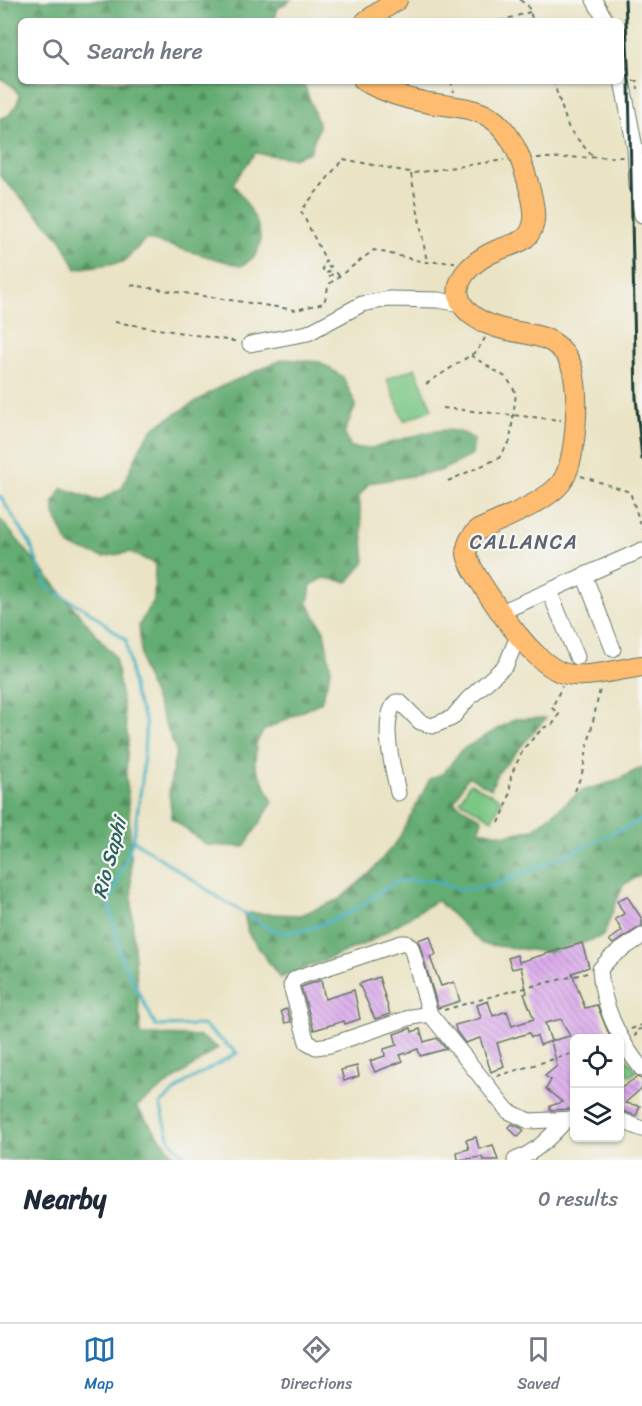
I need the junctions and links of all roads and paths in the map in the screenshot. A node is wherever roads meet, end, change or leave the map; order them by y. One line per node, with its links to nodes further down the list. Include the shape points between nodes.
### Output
1 (397, 0): 5 (main road)
2 (520, 0): 4 (path)
3 (594, 0): 8 (street)
4 (530, 12): 6 (path); 7 (path)
5 (370, 18)
6 (510, 18)
7 (532, 18)
8 (604, 18)
9 (371, 84): 13 (main road, via 398,96 476,111 499,125)
10 (554, 84): 14 (path, via 569,129)
11 (623, 84): 16 (street)
12 (628, 157): 14 (path)
13 (519, 158): 14 (path); 15 (path); 17 (main road, via 533,202 533,227 523,240)
14 (593, 158)
15 (411, 172): 18 (path); 19 (path, via 343,159 301,211 326,261 323,270 331,266 328,277 336,272)
16 (642, 216)
17 (478, 261): 18 (path); 21 (main road, via 461,281)
18 (427, 262): 19 (path, via 374,250)
19 (339, 276): 20 (path, via 328,284 324,303 296,310)
20 (131, 285)
21 (461, 304): 23 (main road); 24 (street, via 389,299 362,304 308,333)
22 (115, 322): 24 (path)
23 (493, 326): 25 (path); 29 (main road, via 551,341 561,349 573,371)
24 (250, 344)
25 (470, 355): 26 (path); 28 (path, via 507,378 516,393)
26 (426, 384)
27 (443, 408): 28 (path)
28 (514, 416): 29 (path); 31 (path, via 510,441 499,458)
29 (576, 421): 30 (main road)
30 (567, 472): 32 (path, via 630,492); 36 (main road, via 551,494 470,537 468,561)
31 (448, 481)
32 (642, 529)
33 (642, 549): 34 (street)
34 (584, 575): 35 (street); 38 (street)
35 (549, 591): 36 (street); 39 (street)
36 (501, 612): 37 (main road)
37 (518, 636): 39 (main road, via 558,671); 43 (street, via 506,665 452,718 432,726 420,722 400,702 392,706 388,736)
38 (613, 649)
39 (572, 666): 41 (main road, via 582,675); 44 (path, via 552,708 559,714 524,748)
40 (642, 666): 41 (main road)
41 (604, 672): 42 (path)
42 (575, 791)
43 (398, 794)
44 (499, 823)
45 (642, 936): 46 (street)
46 (600, 969): 47 (path); 49 (street, via 601,984 620,1039)
47 (430, 1014): 47 (street, via 411,947 406,943 299,977 291,986 307,1042 316,1047); 50 (street)
48 (570, 1054): 50 (path, via 496,1076 499,1082)
49 (642, 1068)
50 (486, 1084): 51 (street, via 508,1112 529,1121)
51 (570, 1120): 54 (street, via 541,1146)
52 (624, 1122): 53 (street)
53 (642, 1129)
54 (515, 1160)

